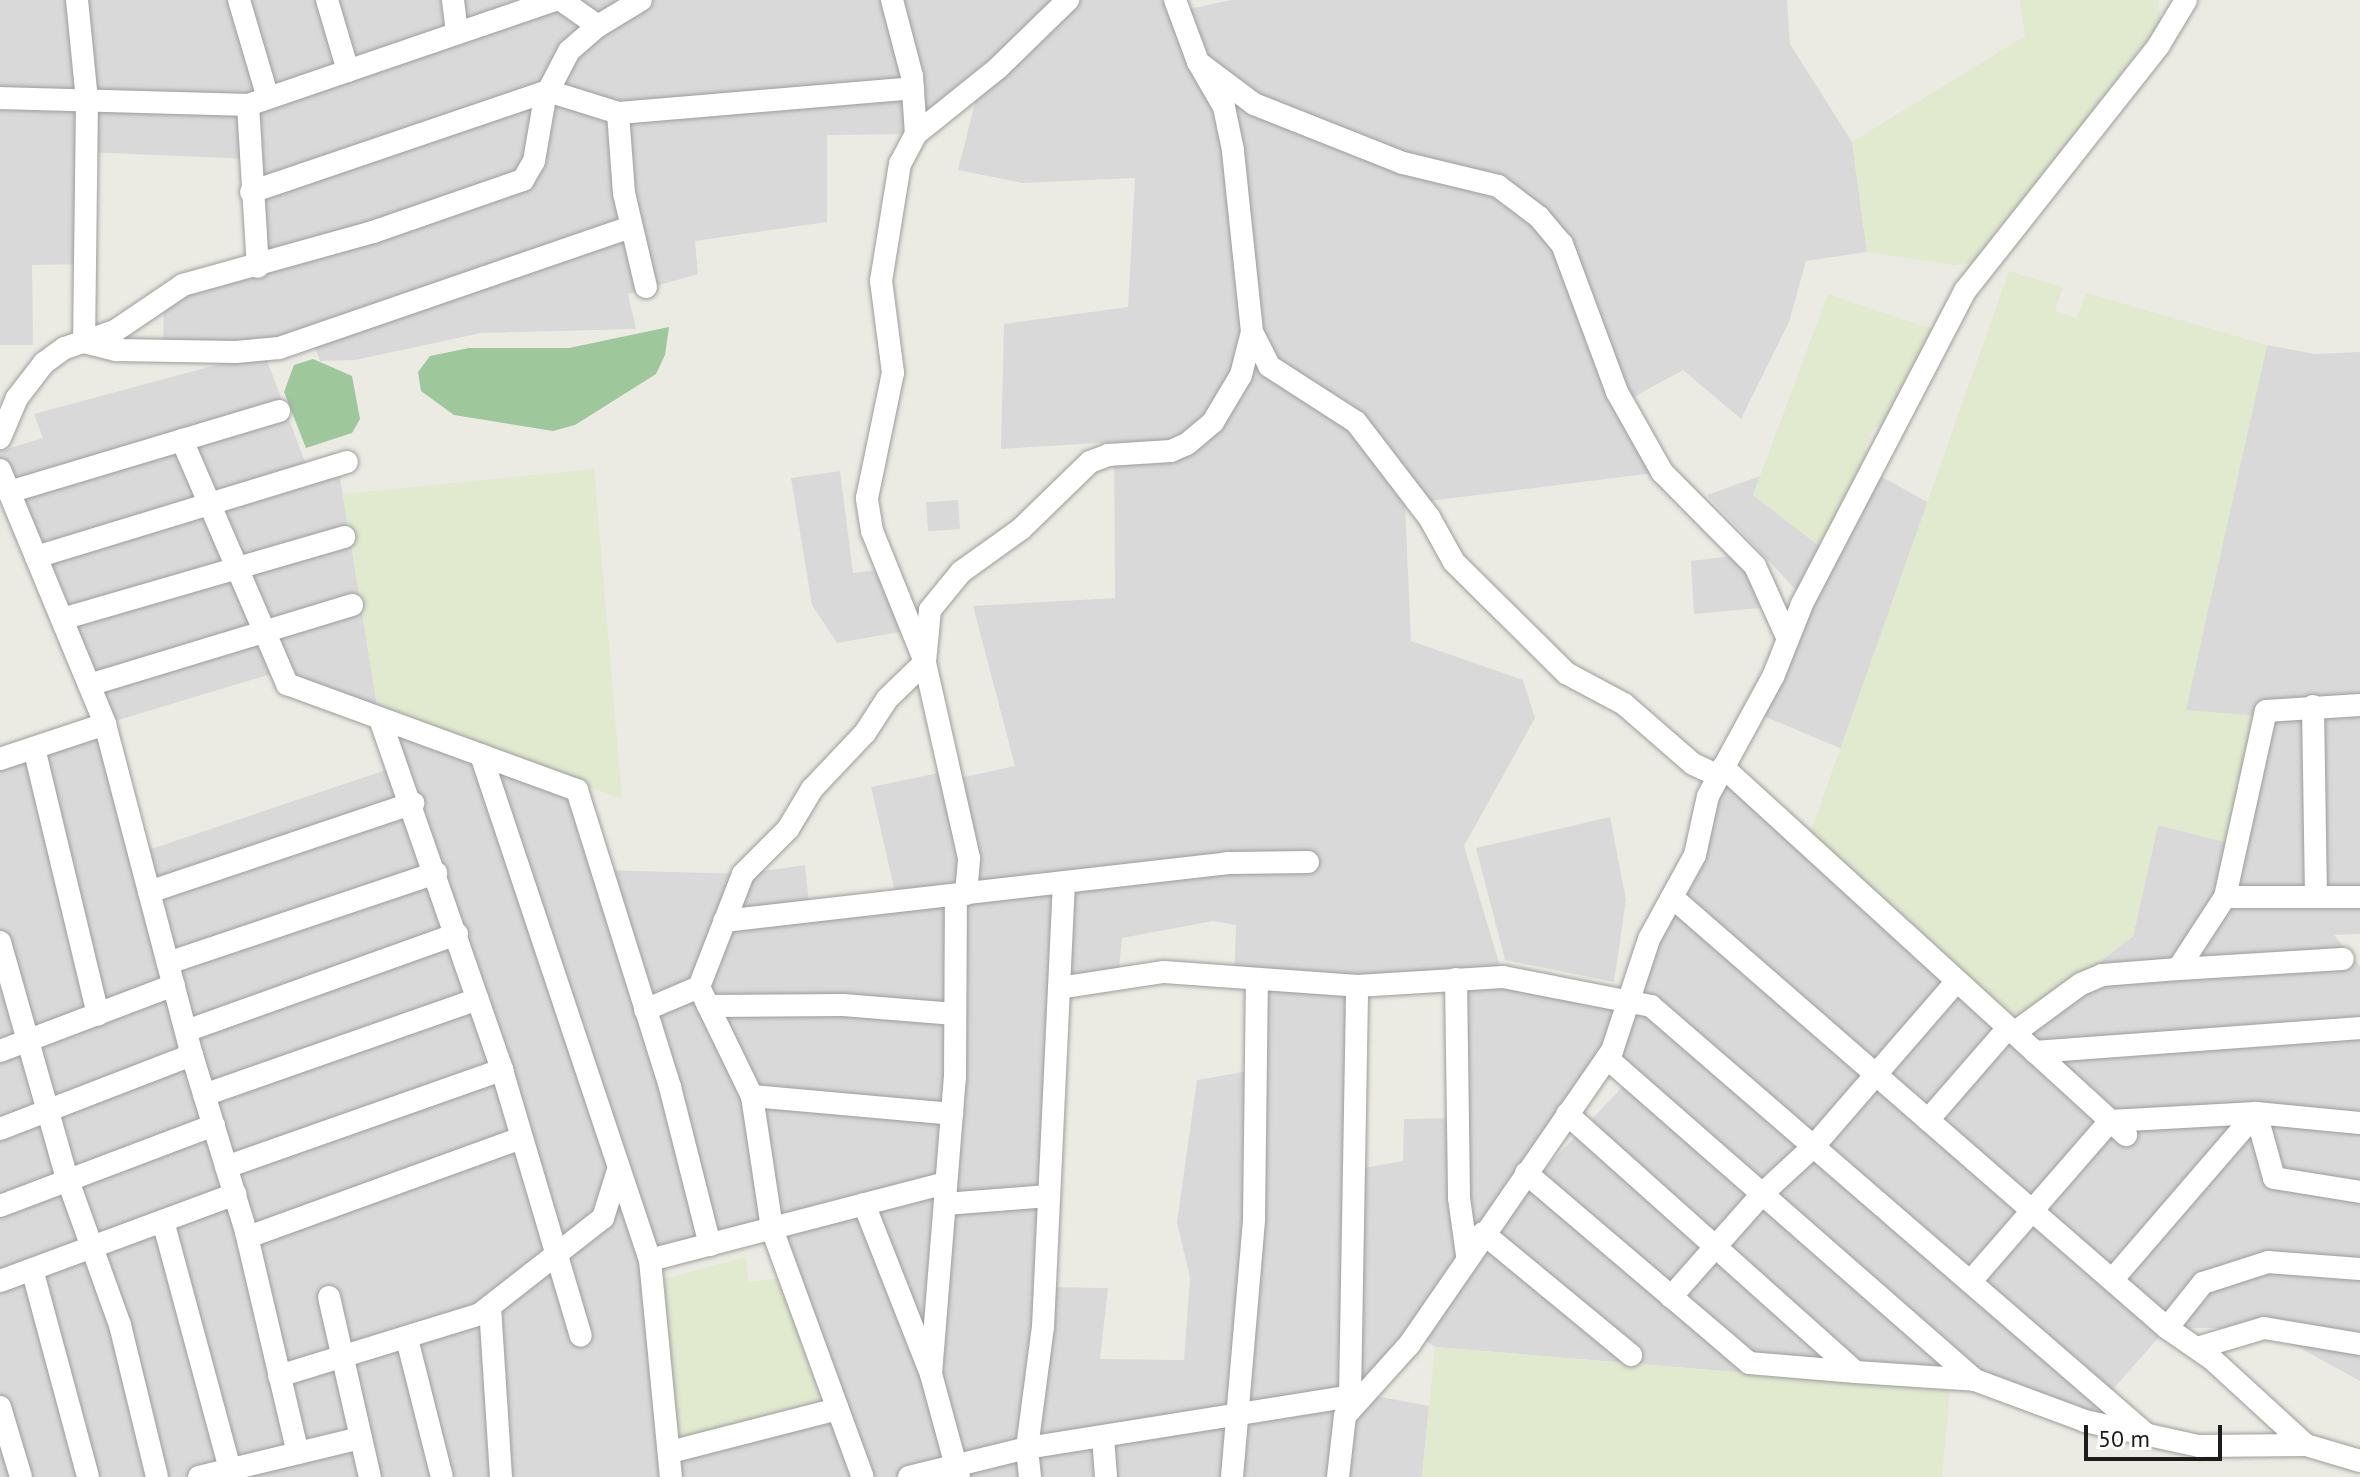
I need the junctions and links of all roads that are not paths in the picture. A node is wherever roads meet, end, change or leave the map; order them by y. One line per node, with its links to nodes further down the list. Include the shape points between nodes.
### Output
1 (77, 0): 19 (street)
2 (239, 0): 20 (street)
3 (327, 0): 15 (street)
4 (453, 0): 13 (street)
5 (554, 0): 13 (street)
6 (561, 0): 12 (street)
7 (641, 0): 12 (street)
8 (892, 0): 16 (street)
9 (1067, 0): 22 (street, via 998,68)
10 (1175, 0): 14 (street)
11 (2186, 0): 42 (street, via 2159,45 1965,291)
12 (598, 26): 17 (street, via 569,51)
13 (457, 33): 15 (street)
14 (1198, 62): 27 (street, via 1224,107 1233,150); 42 (street, via 1254,104 1403,163 1498,186 1539,217 1562,244 1617,392 1662,472 1755,566)
15 (348, 71): 20 (street)
16 (913, 88): 21 (street); 22 (street)
17 (548, 91): 21 (street); 23 (street); 25 (street, via 534,161 523,180)
18 (0, 98): 19 (street)
19 (87, 101): 20 (street); 28 (street)
20 (258, 102): 23 (street)
21 (618, 113): 24 (street)
22 (916, 134): 43 (street, via 900,164 881,281 893,373 867,498 872,531)
23 (251, 192): 25 (street)
24 (631, 227): 26 (street); 28 (street, via 279,348 117,350)
25 (258, 267): 28 (street, via 199,277 115,331)
26 (646, 287)
27 (1252, 332): 43 (street, via 1241,375 1213,422 1196,437 1171,451 1108,455 1090,462 1021,529 961,572 930,610); 52 (street, via 1269,366 1356,422 1429,517 1454,562 1566,673 1624,704 1693,764)
28 (84, 342): 30 (street, via 44,363 17,398)
29 (279, 411): 31 (street)
30 (0, 438)
31 (182, 440): 34 (street); 35 (street)
32 (347, 462): 35 (street)
33 (0, 470): 34 (street)
34 (9, 492): 37 (street)
35 (207, 505): 37 (street); 38 (street)
36 (344, 537): 38 (street)
37 (36, 557): 40 (street)
38 (237, 568): 40 (street); 41 (street)
39 (352, 605): 41 (street)
40 (62, 619): 44 (street)
41 (265, 631): 44 (street); 47 (street, via 287,684)
42 (1788, 639): 52 (street)
43 (925, 662): 58 (street, via 969,858); 63 (street, via 812,789 788,829 743,874)
44 (89, 685): 48 (street)
45 (2360, 705): 46 (street)
46 (2313, 706): 59 (street); 61 (street, via 2266,711)
47 (380, 719): 50 (street); 53 (street)
48 (105, 724): 49 (street); 57 (street)
49 (34, 748): 51 (street); 78 (street)
50 (481, 755): 77 (street, via 577,790); 104 (street)
51 (0, 759)
52 (1721, 772): 60 (street, via 1708,796 1695,855); 71 (street)
53 (413, 803): 55 (street); 57 (street)
54 (1308, 862): 56 (street, via 1229,863)
55 (436, 873): 64 (street); 68 (street)
56 (1064, 882): 58 (street); 73 (street)
57 (149, 892): 68 (street)
58 (961, 894): 63 (street); 79 (street)
59 (2316, 895): 61 (street); 62 (street)
60 (1672, 897): 76 (street); 89 (street)
61 (2225, 897): 67 (street)
62 (2360, 897)
63 (724, 921): 74 (street)
64 (457, 934): 75 (street); 82 (street)
65 (0, 942): 83 (street)
66 (2343, 959): 67 (street)
67 (2178, 969): 81 (street, via 2102,975)
68 (171, 974): 78 (street); 82 (street)
69 (1456, 979): 72 (street); 76 (street, via 1503,977); 123 (street, via 1459,1198)
70 (1257, 981): 72 (street); 73 (street, via 1164,972); 147 (street, via 1254,1219)
71 (1957, 981): 81 (street); 89 (street)
72 (1357, 986): 144 (street, via 1348,1280)
73 (1059, 988): 111 (street)
74 (703, 997): 77 (street); 79 (street); 91 (street)
75 (478, 999): 88 (street); 90 (street)
76 (1624, 1001): 87 (street); 102 (street, via 1651,1006)
77 (645, 1010): 119 (street)
78 (98, 1014): 83 (street)
79 (955, 1014): 94 (street)
80 (2360, 1028): 85 (street)
81 (2011, 1030): 85 (street); 96 (street)
82 (186, 1031): 86 (street)
83 (26, 1041): 84 (street); 92 (street)
84 (0, 1051)
85 (2035, 1052): 99 (street)
86 (192, 1055): 90 (street); 92 (street)
87 (1607, 1058): 95 (street); 110 (street)
88 (502, 1070): 101 (street); 103 (street)
89 (1876, 1075): 96 (street); 102 (street)
90 (204, 1095): 98 (street)
91 (752, 1096): 94 (street); 116 (street)
92 (47, 1111): 100 (street); 106 (street)
93 (2256, 1113): 97 (street); 99 (street); 107 (street, via 2274,1178); 127 (street)
94 (952, 1114): 109 (street)
95 (1567, 1114): 105 (street); 121 (street)
96 (1928, 1120): 114 (street)
97 (2360, 1123)
98 (214, 1125): 103 (street); 106 (street)
99 (2118, 1128): 114 (street)
100 (0, 1129)
101 (522, 1138): 118 (street); 122 (street)
102 (1814, 1146): 110 (street); 129 (street)
103 (226, 1167): 108 (street)
104 (619, 1167): 122 (street, via 603,1218); 124 (street)
105 (1526, 1173): 117 (street); 131 (street)
106 (68, 1181): 113 (street); 120 (street)
107 (2360, 1192)
108 (235, 1194): 115 (street); 118 (street)
109 (946, 1194): 111 (street); 112 (street); 141 (street)
110 (1762, 1194): 121 (street); 143 (street)
111 (1049, 1196): 152 (street, via 1043,1327)
112 (864, 1204): 116 (street); 141 (street)
113 (0, 1206)
114 (2033, 1211): 127 (street); 129 (street)
115 (163, 1221): 120 (street); 156 (street)
116 (772, 1229): 119 (street); 146 (street)
117 (1483, 1233): 123 (street); 138 (street)
118 (248, 1237): 142 (street)
119 (710, 1245): 124 (street)
120 (92, 1247): 125 (street); 160 (street, via 120,1325)
121 (1716, 1247): 131 (street); 140 (street)
122 (556, 1252): 132 (street); 134 (street)
123 (1467, 1255): 144 (street, via 1409,1345)
124 (650, 1260): 153 (street)
125 (32, 1269): 128 (street); 159 (street)
126 (2360, 1269): 133 (street, via 2268,1262 2203,1283)
127 (2112, 1280): 133 (street)
128 (0, 1281)
129 (1971, 1281): 148 (street)
130 (329, 1297): 139 (street)
131 (1671, 1297): 140 (street, via 1749,1363)
132 (490, 1307): 135 (street); 164 (street)
133 (2167, 1328): 137 (street)
134 (581, 1336)
135 (407, 1339): 139 (street); 163 (street)
136 (2360, 1344): 137 (street, via 2264,1328)
137 (2197, 1348): 151 (street)
138 (1631, 1355)
139 (343, 1360): 142 (street); 150 (street)
140 (1856, 1372): 143 (street)
141 (931, 1374): 157 (street)
142 (279, 1376): 154 (street)
143 (1975, 1380): 148 (street, via 2085,1421)
144 (1357, 1395): 147 (street); 171 (street, via 1345,1416)
145 (0, 1407): 158 (street)
146 (838, 1409): 153 (street); 166 (street)
147 (1238, 1415): 149 (street); 170 (street)
148 (2146, 1434): 151 (street, via 2199,1446)
149 (1103, 1437): 152 (street); 169 (street)
150 (360, 1438): 154 (street); 162 (street)
151 (2306, 1445): 155 (street)
152 (1027, 1448): 157 (street); 168 (street)
153 (670, 1452): 165 (street)
154 (298, 1453): 156 (street)
155 (2360, 1461)
156 (243, 1471): 161 (street)
157 (958, 1471): 167 (street)
158 (21, 1477)
159 (88, 1477)
160 (157, 1477)
161 (199, 1477)
162 (370, 1477)
163 (442, 1477)
164 (501, 1477)
165 (671, 1477)
166 (863, 1477)
167 (909, 1477)
168 (1030, 1477)
169 (1106, 1477)
170 (1232, 1477)
171 (1338, 1477)

